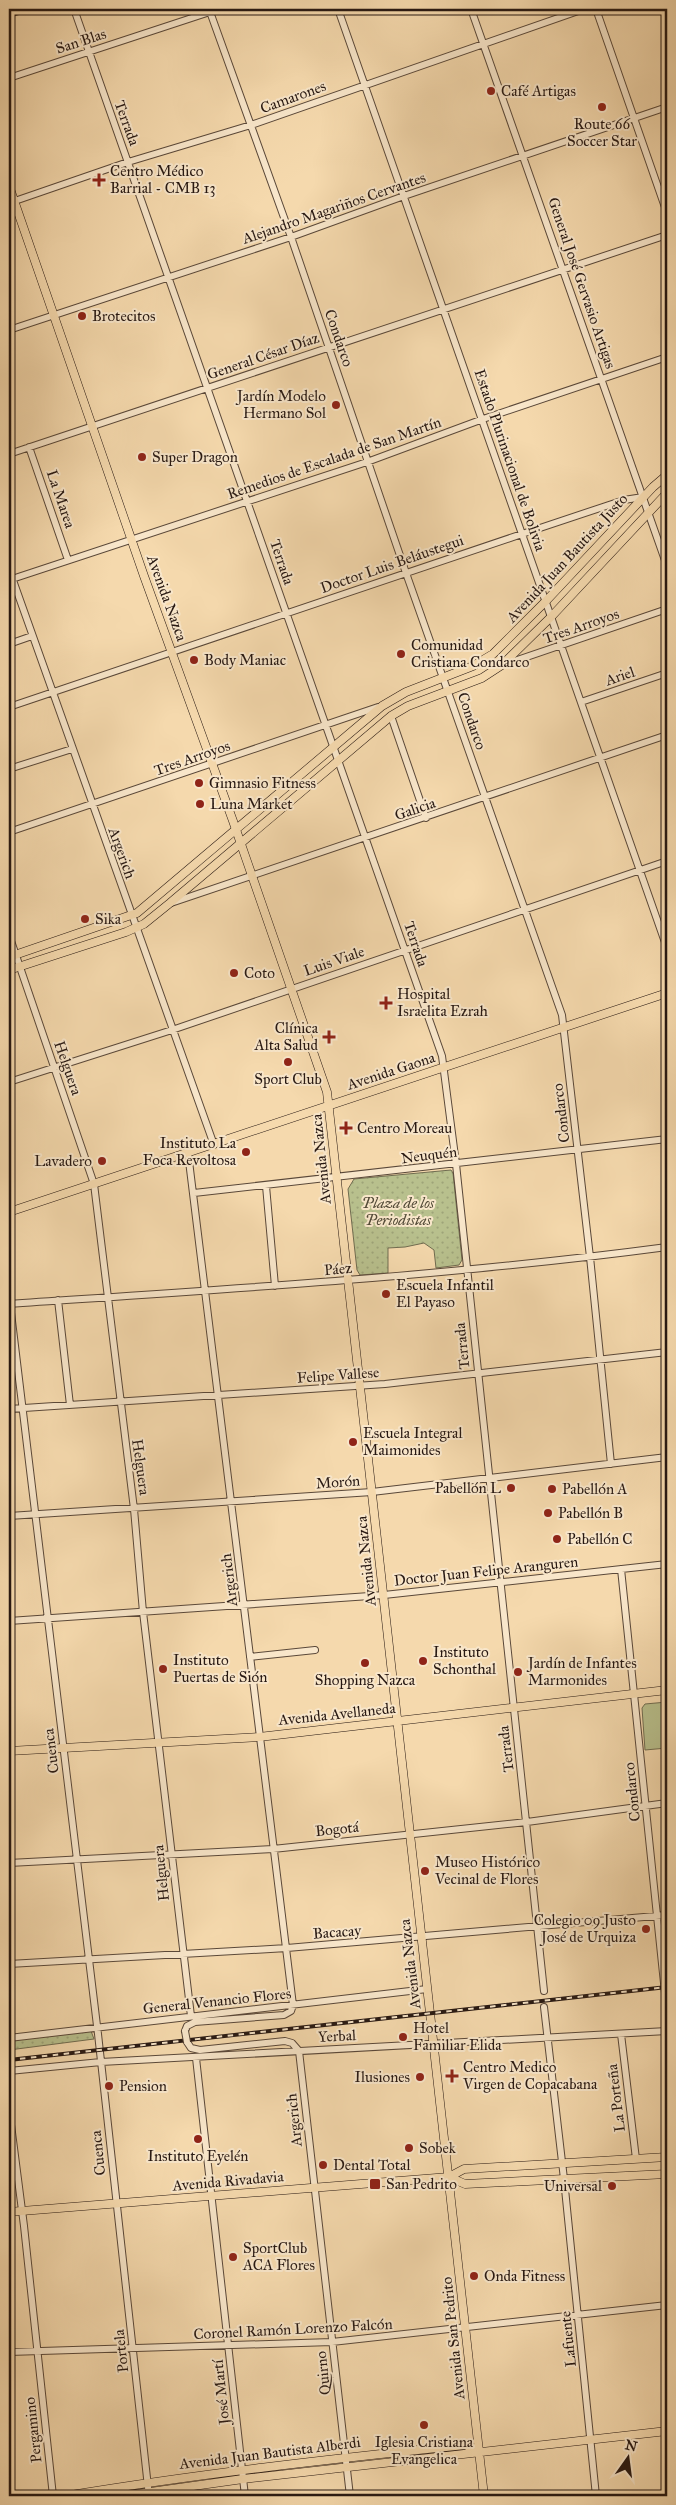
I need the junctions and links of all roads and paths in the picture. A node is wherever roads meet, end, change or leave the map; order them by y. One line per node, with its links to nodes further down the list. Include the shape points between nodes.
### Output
1 (26, 9): 9 (street)
2 (74, 9): 11 (street, Terrada)
3 (219, 9): 8 (street, San Blas)
4 (338, 9): 13 (street, Estado Plurinacional de Bolivia)
5 (471, 9): 10 (street, General José Gervasio Artigas)
6 (584, 9): 10 (street, Camarones)
7 (596, 9): 15 (street)
8 (209, 10): 11 (street, San Blas); 16 (street, Condarco)
9 (9, 14)
10 (484, 43): 13 (street, Camarones); 17 (street, General José Gervasio Artigas)
11 (88, 51): 12 (street, San Blas); 18 (street, Terrada)
12 (9, 78)
13 (364, 84): 16 (street, Camarones); 20 (street, Estado Plurinacional de Bolivia)
14 (667, 107): 15 (street, Alejandro Magariños Cervantes)
15 (635, 118): 17 (street, Alejandro Magariños Cervantes); 22 (street)
16 (251, 126): 18 (street, Camarones); 24 (street, Condarco)
17 (524, 155): 20 (street, Alejandro Magariños Cervantes); 25 (street, General José Gervasio Artigas)
18 (128, 162): 21 (street, Camarones); 26 (street, Terrada)
19 (9, 186): 21 (main road, Avenida Nazca)
20 (404, 196): 24 (street, Alejandro Magariños Cervantes); 27 (street, Estado Plurinacional de Bolivia)
21 (11, 202): 28 (main road, Avenida Nazca)
22 (667, 213)
23 (667, 235): 25 (street, General César Díaz)
24 (291, 237): 26 (street, Alejandro Magariños Cervantes); 30 (street, Condarco)
25 (563, 268): 27 (street, General César Díaz); 32 (street, General José Gervasio Artigas)
26 (167, 278): 28 (street, Alejandro Magariños Cervantes); 33 (street, Terrada)
27 (443, 308): 30 (street, General César Díaz); 34 (street, Estado Plurinacional de Bolivia)
28 (53, 315): 29 (street, Alejandro Magariños Cervantes); 35 (main road, Avenida Nazca)
29 (9, 330)
30 (329, 347): 33 (street, General César Díaz); 38 (street, Condarco)
31 (667, 357): 32 (street, Remedios de Escalada de San Martín)
32 (602, 381): 34 (street, Remedios de Escalada de San Martín); 41 (street, General José Gervasio Artigas)
33 (208, 388): 35 (street, General César Díaz); 42 (street, Terrada)
34 (483, 420): 38 (street, Remedios de Escalada de San Martín); 44 (street, Estado Plurinacional de Bolivia)
35 (93, 427): 36 (street, General César Díaz); 45 (main road, Avenida Nazca)
36 (29, 447): 37 (street, General César Díaz); 46 (street, La Marea)
37 (9, 454)
38 (367, 462): 42 (street, Remedios de Escalada de San Martín); 49 (street, Condarco)
39 (667, 475): 41 (main road, Avenida Juan Bautista Justo)
40 (667, 493): 43 (main road, Avenida Juan Bautista Justo)
41 (643, 497): 43 (street, General José Gervasio Artigas); 44 (street, Doctor Luis Beláustegui, via 624,500); 51 (main road, Avenida Juan Bautista Justo)
42 (248, 501): 45 (street, Remedios de Escalada de San Martín); 53 (street, Terrada)
43 (648, 512): 47 (street, General José Gervasio Artigas); 54 (main road, Avenida Juan Bautista Justo)
44 (522, 534): 49 (street, Doctor Luis Beláustegui); 51 (street, Estado Plurinacional de Bolivia)
45 (131, 539): 46 (street, Remedios de Escalada de San Martín); 58 (main road, Avenida Nazca)
46 (68, 560): 50 (street, Remedios de Escalada de San Martín)
47 (667, 566)
48 (9, 569): 50 (street, Argerich)
49 (406, 573): 53 (street, Doctor Luis Beláustegui); 61 (street, Condarco)
50 (10, 579): 55 (street, Argerich)
51 (546, 601): 54 (street, Estado Plurinacional de Bolivia); 61 (main road, Avenida Juan Bautista Justo, via 493,654)
52 (667, 609): 57 (street, Tres Arroyos)
53 (286, 614): 58 (street, Doctor Luis Beláustegui); 68 (street, Terrada)
54 (551, 617): 57 (street, Estado Plurinacional de Bolivia); 59 (main road, Avenida Juan Bautista Justo)
55 (32, 636): 56 (street); 63 (street, Argerich)
56 (9, 644)
57 (561, 646): 59 (street, Tres Arroyos); 64 (street, Estado Plurinacional de Bolivia)
58 (172, 651): 63 (street, Doctor Luis Beláustegui); 74 (main road, Avenida Nazca)
59 (502, 665): 62 (main road, Avenida Juan Bautista Justo, via 482,678)
60 (667, 673): 64 (street, Ariel)
61 (444, 677): 62 (street, Condarco); 65 (main road, Avenida Juan Bautista Justo, via 406,692)
62 (448, 690): 67 (main road, Avenida Juan Bautista Justo); 76 (street, Condarco)
63 (53, 692): 66 (street, Doctor Luis Beláustegui); 71 (street, Argerich)
64 (581, 702): 72 (street, Estado Plurinacional de Bolivia)
65 (382, 706): 68 (street, Tres Arroyos); 70 (main road, Avenida Juan Bautista Justo)
66 (9, 707)
67 (390, 716): 73 (main road, Avenida Juan Bautista Justo); 78 (street)
68 (327, 724): 70 (street, Terrada); 74 (street, Tres Arroyos)
69 (667, 735): 72 (street, Galicia)
70 (334, 746): 73 (street, Terrada); 79 (main road, Avenida Juan Bautista Justo)
71 (72, 749): 75 (street); 77 (street, Argerich)
72 (601, 758): 76 (street, Galicia); 84 (street, Estado Plurinacional de Bolivia)
73 (339, 760): 81 (street, Terrada); 82 (main road, Avenida Juan Bautista Justo)
74 (212, 765): 77 (street, Tres Arroyos); 79 (main road, Avenida Nazca)
75 (9, 769)
76 (486, 798): 78 (street, Galicia); 87 (street, Condarco)
77 (91, 804): 80 (street, Tres Arroyos); 88 (street, Argerich)
78 (426, 818): 81 (street, Galicia)
79 (236, 828): 82 (main road, Avenida Nazca); 88 (main road, Avenida Juan Bautista Justo)
80 (9, 832)
81 (366, 838): 85 (street, Galicia); 92 (street, Terrada)
82 (241, 844): 85 (main road, Avenida Nazca); 86 (main road, Avenida Juan Bautista Justo)
83 (667, 861): 84 (street, Luis Viale)
84 (640, 870): 87 (street, Luis Viale); 91 (street, Estado Plurinacional de Bolivia)
85 (252, 877): 86 (street, Galicia); 96 (main road, Avenida Nazca)
86 (170, 903): 89 (main road, Avenida Juan Bautista Justo)
87 (525, 910): 92 (street, Luis Viale); 98 (street, Condarco)
88 (132, 915): 89 (street, Argerich); 93 (main road, Avenida Juan Bautista Justo)
89 (136, 928): 94 (main road, Avenida Juan Bautista Justo); 99 (street, Argerich)
90 (9, 935): 93 (street, Helguera)
91 (667, 948)
92 (405, 950): 96 (street, Luis Viale); 101 (street, Terrada)
93 (12, 956): 94 (street, Helguera)
94 (20, 966): 95 (main road, Avenida Juan Bautista Justo); 100 (street, Helguera)
95 (9, 970)
96 (291, 990): 99 (street, Luis Viale); 103 (main road, Avenida Nazca)
97 (667, 993): 98 (main road, Avenida Gaona)
98 (564, 1027): 101 (main road, Avenida Gaona); 106 (street, Condarco)
99 (172, 1030): 100 (street, Luis Viale); 105 (street, Argerich)
100 (54, 1067): 102 (street, Luis Viale); 110 (street, Helguera)
101 (444, 1069): 103 (main road, Avenida Gaona); 108 (street, Terrada)
102 (9, 1082)
103 (329, 1106): 105 (main road, Avenida Gaona); 109 (main road, Avenida Nazca)
104 (667, 1139): 106 (street, Neuquén)
105 (214, 1145): 107 (main road, Avenida Gaona)
106 (578, 1149): 108 (street, Neuquén); 115 (street, Condarco)
107 (188, 1153): 110 (main road, Avenida Gaona); 112 (street, Argerich)
108 (456, 1164): 109 (street, Neuquén); 116 (street, Terrada)
109 (337, 1178): 111 (street, Neuquén); 117 (main road, Avenida Nazca)
110 (94, 1184): 113 (main road, Avenida Gaona); 121 (street, Helguera)
111 (266, 1186): 112 (street, Neuquén); 118 (street)
112 (194, 1193): 119 (street, Argerich)
113 (9, 1212)
114 (667, 1247): 115 (street, Páez)
115 (590, 1257): 116 (street, Páez); 125 (street, Condarco)
116 (468, 1270): 117 (street, Páez); 126 (street, Terrada)
117 (349, 1281): 118 (street, Páez); 127 (main road, Avenida Nazca)
118 (275, 1286): 119 (street, Páez)
119 (206, 1291): 121 (street, Páez); 128 (street, Argerich)
120 (9, 1296): 123 (street, Cuenca)
121 (108, 1297): 122 (street, Páez); 129 (street, Helguera)
122 (58, 1300): 123 (street, Páez); 130 (street)
123 (9, 1304): 131 (street, Cuenca)
124 (667, 1352): 125 (street, Felipe Vallese)
125 (599, 1359): 126 (street, Felipe Vallese); 134 (street, Condarco)
126 (478, 1374): 127 (street, Felipe Vallese); 135 (street, Terrada)
127 (360, 1386): 128 (street, Felipe Vallese); 136 (main road, Avenida Nazca)
128 (219, 1396): 129 (street, Felipe Vallese); 137 (street, Argerich)
129 (120, 1403): 130 (street, Felipe Vallese); 138 (street, Helguera)
130 (70, 1405): 131 (street, Felipe Vallese)
131 (23, 1408): 132 (street, Felipe Vallese); 139 (street, Cuenca)
132 (9, 1409)
133 (667, 1458): 134 (street, Morón)
134 (611, 1464): 135 (street, Morón)
135 (490, 1479): 136 (street, Morón); 143 (street, Terrada)
136 (372, 1492): 137 (street, Morón); 144 (main road, Avenida Nazca)
137 (232, 1502): 138 (street, Morón); 145 (street, Argerich)
138 (134, 1509): 139 (street, Morón); 146 (street, Helguera)
139 (35, 1514): 140 (street, Morón); 147 (street, Cuenca)
140 (9, 1516)
141 (667, 1564): 142 (street, Doctor Juan Felipe Aranguren)
142 (621, 1569): 143 (street, Doctor Juan Felipe Aranguren); 152 (street, Condarco)
143 (500, 1583): 144 (street, Doctor Juan Felipe Aranguren); 153 (street, Terrada)
144 (384, 1595): 145 (street, Doctor Juan Felipe Aranguren); 154 (main road, Avenida Nazca)
145 (245, 1606): 146 (street, Doctor Juan Felipe Aranguren); 150 (street, Argerich)
146 (143, 1612): 147 (street, Doctor Juan Felipe Aranguren); 156 (street, Helguera)
147 (48, 1619): 148 (street, Doctor Juan Felipe Aranguren); 157 (street, Cuenca)
148 (9, 1621)
149 (314, 1650): 150 (street)
150 (250, 1657): 155 (street, Argerich)
151 (667, 1690): 152 (main road, Avenida Avellaneda)
152 (634, 1694): 153 (main road, Avenida Avellaneda); 160 (street, Condarco)
153 (514, 1708): 154 (main road, Avenida Avellaneda); 161 (street, Terrada)
154 (398, 1722): 155 (main road, Avenida Avellaneda); 162 (main road, Avenida Nazca)
155 (259, 1736): 156 (main road, Avenida Avellaneda); 163 (street, Argerich)
156 (159, 1743): 157 (main road, Avenida Avellaneda); 164 (street, Helguera)
157 (64, 1749): 158 (main road, Avenida Avellaneda); 165 (street, Cuenca)
158 (9, 1751)
159 (667, 1803): 160 (street, Bogotá)
160 (646, 1806): 161 (street, Bogotá); 168 (street, Condarco)
161 (527, 1822): 162 (street, Bogotá); 169 (street, Terrada)
162 (410, 1834): 163 (street, Bogotá); 170 (main road, Avenida Nazca)
163 (273, 1849): 164 (street, Bogotá); 171 (street, Argerich)
164 (171, 1854): 165 (street, Bogotá); 172 (street, Helguera)
165 (77, 1859): 166 (street, Bogotá); 173 (street, Cuenca)
166 (9, 1863)
167 (667, 1915): 168 (street, Bacacay)
168 (656, 1916): 169 (street, Bacacay); 179 (street, Condarco)
169 (537, 1927): 170 (street, Bacacay); 176 (street, Terrada)
170 (421, 1938): 171 (street, Bacacay); 175 (main road, Avenida Nazca)
171 (287, 1948): 172 (street, Bacacay); 177 (street, Argerich)
172 (182, 1954): 173 (street, Bacacay); 180 (street, Helguera)
173 (88, 1960): 174 (street, Bacacay); 181 (street, Cuenca)
174 (9, 1964)
175 (427, 1989): 177 (street, General Venancio Flores); 186 (main road, Avenida Nazca)
176 (544, 1991)
177 (293, 2005): 180 (street, General Venancio Flores); 187 (street, bridge, via 284,2016 195,2022 185,2031 191,2048 200,2050 285,2041)
178 (544, 2007): 184 (street)
179 (667, 2012)
180 (191, 2016): 181 (street, General Venancio Flores)
181 (96, 2028): 185 (street, General Venancio Flores); 189 (street, Cuenca)
182 (667, 2031): 183 (street, Yerbal)
183 (621, 2034): 184 (street, Yerbal); 193 (street, La Porteña)
184 (547, 2037): 186 (street, Yerbal); 194 (street)
185 (9, 2038)
186 (433, 2043): 187 (street, Yerbal); 196 (main road, Avenida Nazca)
187 (299, 2051): 188 (street, Yerbal); 198 (street, Argerich)
188 (196, 2058): 189 (street, Yerbal); 199 (street)
189 (101, 2062): 190 (street, Yerbal); 200 (street, Cuenca)
190 (9, 2071)
191 (9, 2109): 201 (street, Pergamino)
192 (667, 2157): 193 (main road, Avenida Rivadavia)
193 (636, 2160): 194 (main road, Avenida Rivadavia)
194 (562, 2163): 196 (main road, Avenida Rivadavia, via 464,2169); 197 (street, Lafuente)
195 (667, 2174): 197 (main road, Avenida Rivadavia)
196 (449, 2177): 197 (main road, Avenida Rivadavia, via 465,2184); 198 (main road, Avenida Rivadavia); 205 (main road, Avenida San Pedrito)
197 (564, 2179): 204 (street, Lafuente)
198 (315, 2187): 199 (main road, Avenida Rivadavia); 206 (street, Quirno)
199 (212, 2196): 200 (main road, Avenida Rivadavia); 207 (street, José Martí)
200 (116, 2204): 201 (main road, Avenida Rivadavia); 208 (street, Portela)
201 (22, 2211): 202 (main road, Avenida Rivadavia); 209 (street, Pergamino)
202 (9, 2212)
203 (667, 2305): 204 (street, Coronel Ramón Lorenzo Falcón)
204 (578, 2316): 205 (street, Coronel Ramón Lorenzo Falcón); 212 (street, Lafuente)
205 (466, 2329): 206 (street, Coronel Ramón Lorenzo Falcón); 213 (main road, Avenida San Pedrito)
206 (332, 2342): 207 (street, Coronel Ramón Lorenzo Falcón); 214 (street, Quirno)
207 (229, 2346): 208 (street, Coronel Ramón Lorenzo Falcón); 216 (street, José Martí)
208 (133, 2348): 209 (street, Coronel Ramón Lorenzo Falcón); 218 (street, Portela)
209 (38, 2351): 210 (street, Coronel Ramón Lorenzo Falcón); 220 (street, Pergamino)
210 (9, 2352)
211 (667, 2431): 212 (main road, Avenida Juan Bautista Alberdi)
212 (590, 2439): 213 (main road, Avenida Juan Bautista Alberdi); 226 (street, Lafuente)
213 (478, 2451): 214 (main road, Avenida Juan Bautista Alberdi, via 465,2445); 215 (main road, Avenida Juan Bautista Alberdi); 225 (main road, Avenida San Pedrito)
214 (345, 2457): 215 (street, Quirno); 216 (main road, Avenida Juan Bautista Alberdi)
215 (347, 2468): 217 (main road, Avenida Juan Bautista Alberdi); 224 (street, Quirno)
216 (242, 2470): 217 (street, José Martí); 218 (main road, Avenida Juan Bautista Alberdi)
217 (243, 2479): 219 (main road, Avenida Juan Bautista Alberdi); 223 (street, José Martí)
218 (148, 2482): 219 (street, Portela); 221 (main road, Avenida Juan Bautista Alberdi)
219 (149, 2494): 222 (main road, Avenida Juan Bautista Alberdi)
220 (53, 2496)
221 (65, 2496)
222 (122, 2496)
223 (245, 2496)
224 (350, 2496)
225 (484, 2496)
226 (596, 2496)

